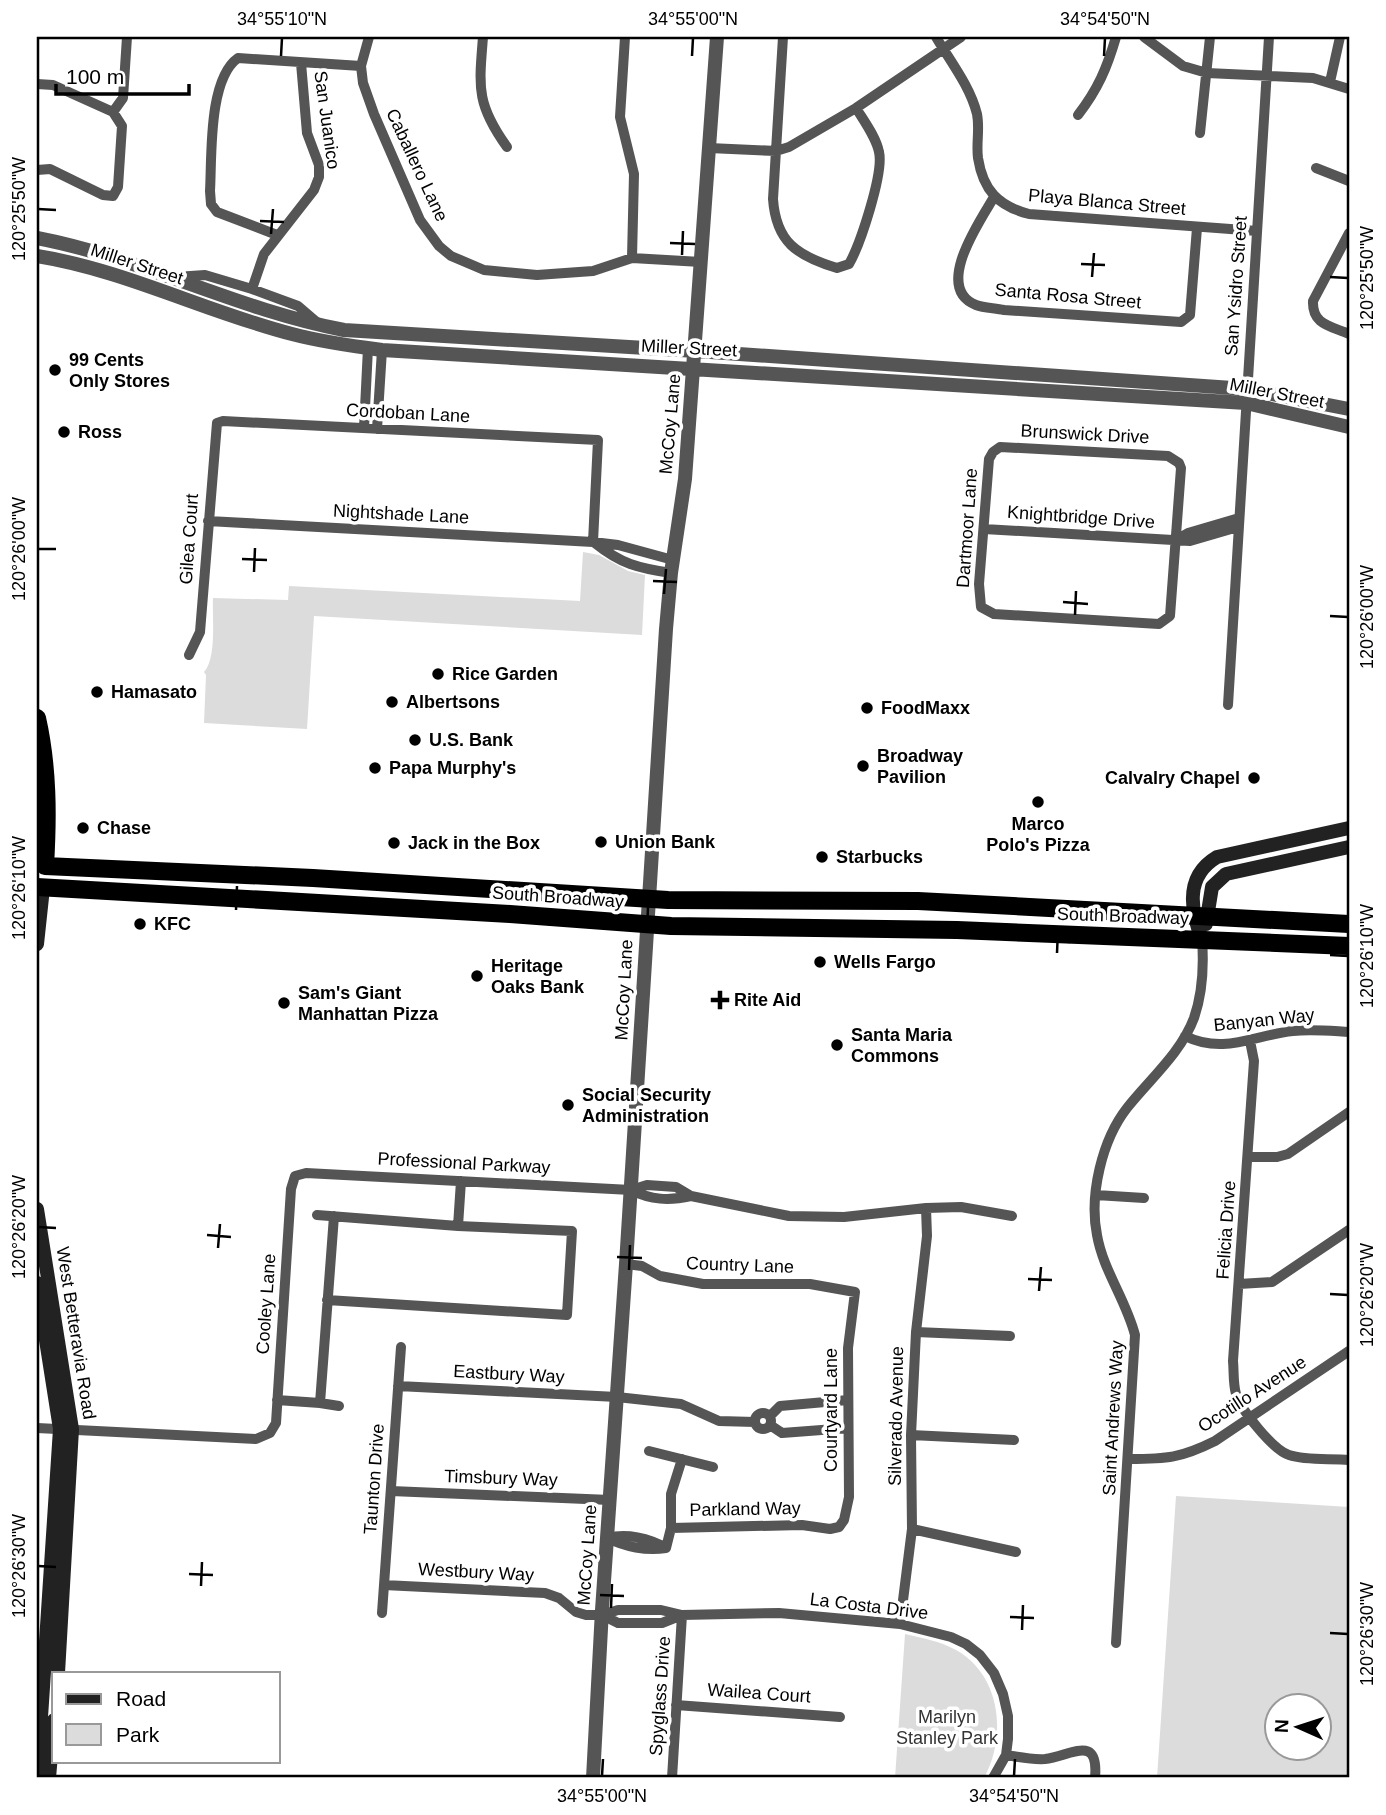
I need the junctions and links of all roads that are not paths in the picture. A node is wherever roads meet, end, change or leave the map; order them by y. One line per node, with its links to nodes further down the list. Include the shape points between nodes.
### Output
1 (127, 37): 23 (street, via 123,98)
2 (369, 37): 16 (street, Caballero Lane)
3 (483, 37): 26 (street, via 482,102)
4 (625, 37): 39 (street, via 620,117 634,174)
5 (717, 37): 27 (street, McCoy Lane)
6 (783, 37): 28 (street)
7 (936, 37): 14 (street)
8 (961, 37): 14 (street)
9 (1116, 37): 24 (street, via 1095,93)
10 (1144, 37): 17 (street, via 1182,66)
11 (1210, 37): 17 (street)
12 (1269, 37): 18 (street, San Ysidro Street)
13 (1340, 37): 19 (street)
14 (943, 48): 22 (street); 32 (street, via 977,114 978,157)
15 (301, 63): 16 (street); 36 (street, San Juanico, via 307,133 319,177 314,190); 36 (street, via 238,58 219,88 215,104 211,204 214,210)
16 (361, 66): 39 (street, Caballero Lane, via 374,114 420,220 451,256 484,270 537,275 593,271)
17 (1207, 73): 18 (street); 25 (street)
18 (1266, 76): 19 (street); 34 (street, San Ysidro Street)
19 (1330, 82): 21 (street)
20 (37, 84): 23 (street, via 53,85)
21 (1349, 89)
22 (856, 108): 28 (street); 28 (street, via 880,160 856,252 846,266 837,268 804,255 779,233 773,199)
23 (113, 112): 30 (street, via 122,126 118,187 113,196 50,169)
24 (1078, 115)
25 (1200, 133)
26 (506, 147)
27 (709, 148): 28 (street); 40 (street, McCoy Lane)
28 (776, 152)
29 (1317, 168): 31 (street)
30 (37, 170)
31 (1349, 181)
32 (993, 197): 33 (street, Playa Blanca Street, via 1029,214); 33 (street, Santa Rosa Street, via 970,240 957,279 962,293 976,305 1004,310 1181,322 1191,315)
33 (1197, 228): 34 (street, Playa Blanca Street)
34 (1256, 232): 48 (street, San Ysidro Street)
35 (1349, 233): 44 (street, via 1313,301 1320,322)
36 (277, 235): 42 (street, San Juanico, via 264,254)
37 (37, 238): 41 (street, Miller Street, via 99,253)
38 (37, 256): 45 (street, Miller Street, via 95,269 292,334)
39 (632, 258): 40 (street, Caballero Lane)
40 (701, 262): 46 (street, McCoy Lane)
41 (169, 278): 42 (street, Miller Street, via 205,275); 43 (street, Miller Street)
42 (252, 289): 43 (street, Miller Street, via 298,306)
43 (321, 326): 46 (street, Miller Street)
44 (1349, 334)
45 (375, 349): 47 (street, Miller Street); 52 (street); 53 (street)
46 (696, 351): 47 (street, McCoy Lane); 48 (street, Miller Street)
47 (695, 368): 48 (street, Miller Street); 60 (street, McCoy Lane)
48 (1246, 396): 49 (street, Miller Street); 51 (street, Miller Street); 56 (street, San Ysidro Street)
49 (1349, 409)
50 (217, 423): 52 (street, Cordoban Lane); 55 (street, Gilea Court)
51 (1349, 428)
52 (365, 429): 53 (street, Cordoban Lane)
53 (377, 429): 58 (street, Cordoban Lane, via 598,440)
54 (993, 452): 57 (street, Dartmoor Lane); 59 (street, Brunswick Drive, via 1010,447 1176,459 1181,468)
55 (208, 521): 58 (street, Nightshade Lane); 61 (street, Gilea Court, via 200,632)
56 (1239, 522): 59 (street, Knightbridge Drive, via 1188,533); 62 (street, San Ysidro Street)
57 (984, 529): 59 (street, Knightbridge Drive); 59 (street, Dartmoor Lane, via 981,607 994,614 1159,624 1170,616)
58 (593, 541): 60 (street, Nightshade Lane, via 618,545)
59 (1176, 541)
60 (672, 566): 68 (street, McCoy Lane)
61 (189, 655)
62 (1228, 705)
63 (37, 718): 66 (highway, South Broadway, via 47,791 45,866)
64 (1349, 828): 70 (main road, via 1206,863 1196,879)
65 (1349, 847): 70 (main road, via 1226,874 1212,887)
66 (427, 885): 68 (highway, South Broadway); 69 (highway)
67 (40, 887): 69 (highway, South Broadway); 74 (main road)
68 (648, 899): 70 (highway, South Broadway, via 918,901); 72 (street, McCoy Lane)
69 (425, 910): 72 (highway, South Broadway)
70 (1201, 915): 71 (highway, South Broadway); 73 (main road)
71 (1349, 924)
72 (646, 925): 73 (highway, South Broadway); 83 (street, McCoy Lane)
73 (1202, 939): 75 (highway, South Broadway); 77 (street, Saint Andrews Way, via 1202,987)
74 (37, 944)
75 (1349, 946)
76 (1349, 1032): 78 (street, Banyan Way, via 1291,1031)
77 (1185, 1035): 78 (street, Banyan Way, via 1216,1046); 84 (street, Saint Andrews Way, via 1117,1123 1103,1153)
78 (1250, 1041): 80 (street, Felicia Drive, via 1254,1061)
79 (1349, 1112): 80 (street, via 1288,1154)
80 (1249, 1157): 95 (street, Felicia Drive)
81 (295, 1176): 82 (street, Professional Parkway); 104 (street, Cooley Lane)
82 (461, 1181): 83 (street, Professional Parkway); 91 (street)
83 (631, 1190): 86 (street, Professional Parkway, via 647,1198 691,1196 789,1216 844,1217); 93 (street, McCoy Lane)
84 (1096, 1195): 85 (street); 117 (street, Saint Andrews Way, via 1097,1235 1135,1335)
85 (1144, 1198)
86 (926, 1208): 90 (street, Professional Parkway, via 961,1207); 98 (street, Silverado Avenue)
87 (37, 1209): 112 (main road, West Betteravia Road)
88 (317, 1215): 89 (street)
89 (334, 1216): 91 (street); 97 (street)
90 (1012, 1216)
91 (457, 1226): 97 (street, via 572,1231 567,1315)
92 (1349, 1230): 95 (street, via 1272,1282)
93 (626, 1264): 96 (street, Country Lane, via 692,1282 810,1284); 103 (street, McCoy Lane)
94 (37, 1283): 112 (main road, West Betteravia Road)
95 (1239, 1283): 108 (street, Felicia Drive, via 1234,1388)
96 (855, 1292): 105 (street, Courtyard Lane)
97 (327, 1300): 106 (street)
98 (916, 1332): 99 (street); 113 (street, Silverado Avenue)
99 (1010, 1336)
100 (401, 1347): 102 (street, Taunton Drive)
101 (1349, 1351): 108 (street, Ocotillo Avenue)
102 (398, 1386): 103 (street, Eastbury Way); 120 (street, Taunton Drive)
103 (617, 1396): 109 (street, Eastbury Way, via 681,1404 719,1421 755,1422 761,1413); 121 (street, McCoy Lane)
104 (277, 1400): 106 (street); 112 (street, Cooley Lane, via 276,1423 270,1433 256,1439)
105 (848, 1400): 109 (street, via 780,1406); 111 (street, Courtyard Lane)
106 (320, 1404): 107 (street)
107 (339, 1406)
108 (1251, 1417): 117 (street, Ocotillo Avenue, via 1192,1453); 118 (street, Felicia Drive, via 1283,1452)
109 (770, 1421): 111 (street, via 782,1433)
110 (37, 1428): 112 (street)
111 (848, 1428): 122 (street, Courtyard Lane, via 849,1497)
112 (66, 1429): 133 (main road, West Betteravia Road); 138 (main road, West Betteravia Road)
113 (911, 1435): 114 (street); 124 (street, Silverado Avenue)
114 (1014, 1440)
115 (649, 1451): 116 (street)
116 (682, 1459): 119 (street); 123 (street, via 671,1494)
117 (1129, 1459): 132 (street, Saint Andrews Way)
118 (1349, 1460)
119 (713, 1467)
120 (391, 1491): 121 (street, Timsbury Way); 127 (street, Taunton Drive)
121 (610, 1500): 125 (street, McCoy Lane)
122 (839, 1527): 123 (street, Parkland Way)
123 (671, 1528): 125 (street, Parkland Way, via 666,1548 656,1541 619,1535)
124 (912, 1529): 126 (street); 131 (street, Silverado Avenue)
125 (608, 1538): 129 (street, McCoy Lane)
126 (1016, 1552)
127 (384, 1585): 128 (street, Taunton Drive); 129 (street, Westbury Way, via 545,1593 576,1612)
128 (382, 1613)
129 (602, 1615): 130 (street, La Costa Drive, via 618,1610 661,1610); 140 (street, McCoy Lane)
130 (682, 1615): 131 (street, La Costa Drive, via 779,1614); 134 (street, Spyglass Drive)
131 (900, 1624): 137 (street, La Costa Drive, via 951,1637 980,1655 1003,1694 1008,1716)
132 (1116, 1643)
133 (58, 1672)
134 (676, 1704): 135 (street, Wailea Court); 141 (street, Spyglass Drive)
135 (840, 1717)
136 (52, 1743): 139 (main road)
137 (1006, 1755): 142 (street); 143 (street, via 1040,1759 1080,1750 1094,1757)
138 (37, 1778)
139 (49, 1778)
140 (593, 1778)
141 (672, 1778)
142 (993, 1778)
143 (1095, 1778)

